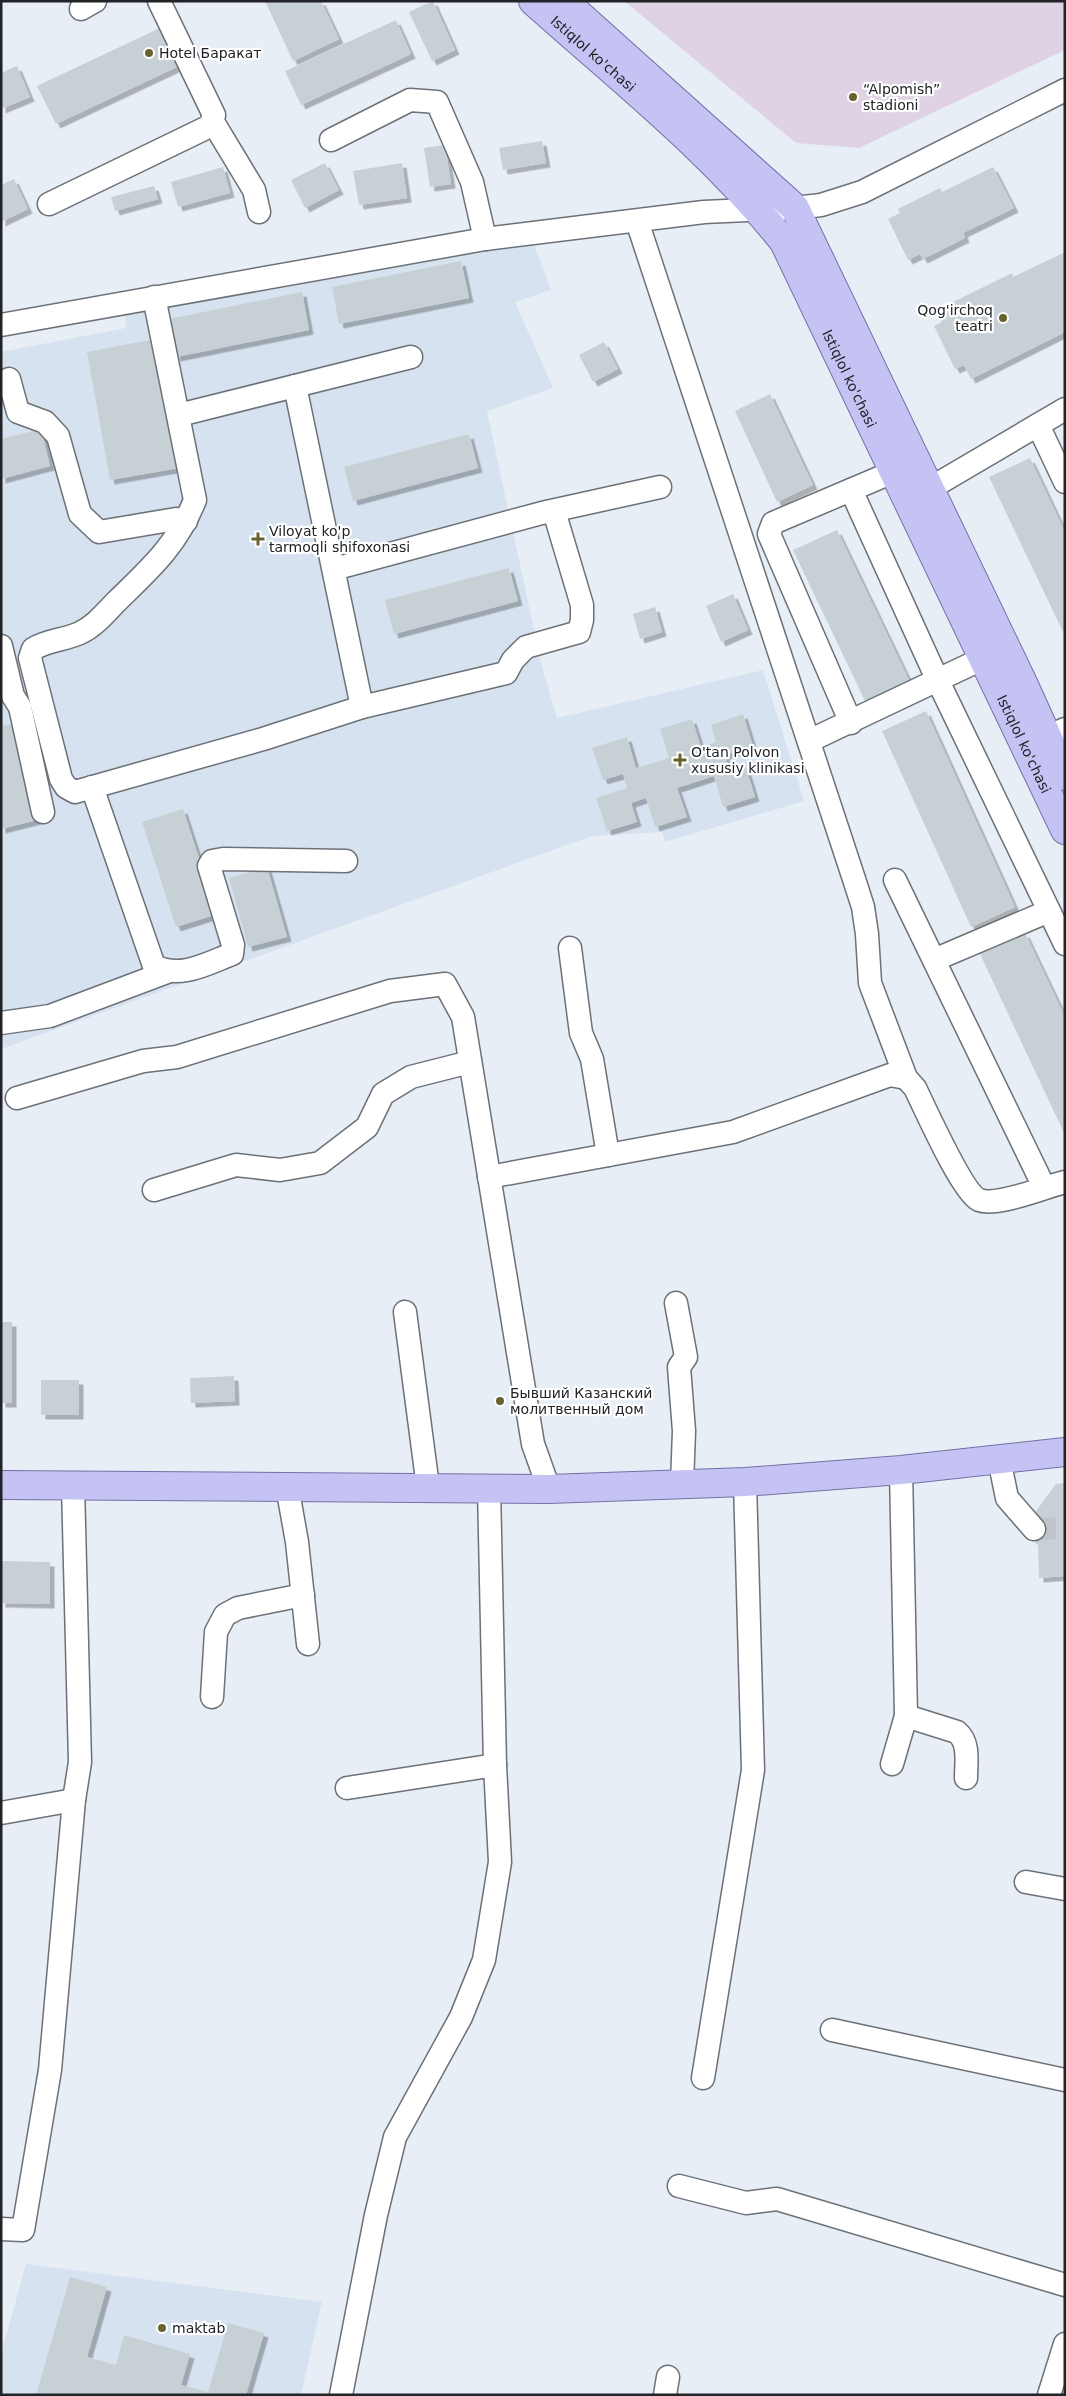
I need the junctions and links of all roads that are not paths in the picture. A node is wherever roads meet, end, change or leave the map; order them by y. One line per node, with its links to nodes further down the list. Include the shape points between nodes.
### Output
1 (159, 1): 5 (street, via 214,115)
2 (533, 1): 9 (main road, Istiqlol ko'chasi, via 693,144)
3 (564, 1): 8 (main road, Istiqlol ko'chasi)
4 (1065, 90): 8 (street, via 862,192)
5 (213, 122): 7 (street); 10 (street, via 254,190)
6 (331, 140): 12 (street, via 410,100 437,102 472,182)
7 (49, 204)
8 (795, 208): 9 (street); 24 (main road, Istiqlol ko'chasi)
9 (758, 209): 11 (street); 21 (main road, Istiqlol ko'chasi, via 784,242)
10 (259, 212)
11 (637, 221): 12 (street); 37 (street)
12 (485, 239): 13 (street)
13 (154, 297): 14 (street); 19 (street)
14 (1, 324)
15 (411, 357): 17 (street)
16 (10, 379): 27 (street, via 18,412 45,422 58,436 80,514 100,532 176,519)
17 (296, 386): 19 (street); 28 (street)
18 (1065, 409): 20 (street)
19 (179, 415): 27 (street, via 195,500)
20 (1038, 425): 22 (street); 24 (street)
21 (893, 472): 25 (street); 30 (main road, Istiqlol ko'chasi)
22 (1065, 482)
23 (660, 487): 26 (street)
24 (930, 489): 36 (main road, Istiqlol ko'chasi)
25 (851, 490): 31 (street); 35 (street, via 773,523 769,534)
26 (554, 510): 28 (street); 34 (street, via 582,605 579,632 526,647 506,672)
27 (186, 521): 32 (street, via 163,556 95,624 78,634 33,649 30,658)
28 (334, 569): 34 (street)
29 (1, 646): 33 (street)
30 (984, 658): 31 (street); 41 (main road, Istiqlol ko'chasi)
31 (938, 681): 35 (street); 44 (street)
32 (39, 692): 33 (street); 39 (street, via 61,780 75,792)
33 (7, 697): 40 (street, via 20,707)
34 (362, 707): 39 (street, via 263,739)
35 (851, 723): 37 (street)
36 (1056, 733): 38 (main road, Istiqlol ko'chasi)
37 (809, 741): 51 (street, via 863,907 870,984)
38 (1065, 776)
39 (92, 787): 48 (street, via 154,966)
40 (43, 812)
41 (1065, 830)
42 (346, 861): 48 (street, via 212,861 209,866 233,945 232,954 191,970)
43 (895, 880): 47 (street)
44 (1049, 911): 45 (street); 47 (street)
45 (1065, 944)
46 (570, 948): 53 (street, via 581,1033 592,1059)
47 (934, 960): 55 (street)
48 (167, 972): 49 (street, via 50,1016)
49 (1, 1023)
50 (470, 1062): 52 (street, via 463,1017 445,984 390,991 177,1057 143,1061); 54 (street); 56 (street, via 411,1078 383,1094 367,1127 320,1163 280,1170 236,1165)
51 (906, 1078): 53 (street, via 890,1075 733,1132); 55 (street, via 964,1185 979,1200 996,1201)
52 (18, 1098)
53 (608, 1155): 54 (street)
54 (489, 1177): 69 (street, via 533,1444)
55 (1054, 1185)
56 (154, 1190)
57 (676, 1303): 63 (street, via 686,1357 679,1368 684,1431)
58 (405, 1312): 67 (street)
59 (1065, 1452): 60 (main road)
60 (999, 1459): 61 (main road); 70 (street, via 1007,1498)
61 (901, 1470): 62 (main road); 74 (street)
62 (745, 1482): 63 (main road); 84 (street, via 753,1770)
63 (682, 1484): 69 (main road)
64 (1, 1485): 65 (main road)
65 (74, 1485): 66 (main road); 79 (street, via 80,1762)
66 (288, 1486): 67 (main road); 71 (street)
67 (428, 1487): 68 (main road)
68 (489, 1487): 69 (main road); 76 (street)
69 (549, 1489)
70 (1034, 1528)
71 (303, 1595): 72 (street); 73 (street, via 238,1608 225,1615 216,1632)
72 (308, 1644)
73 (212, 1697)
74 (906, 1716): 75 (street); 77 (street, via 957,1732 963,1737)
75 (892, 1764)
76 (495, 1766): 78 (street); 90 (street, via 500,1862 484,1960 461,2017 395,2137 376,2215)
77 (966, 1778)
78 (348, 1788)
79 (74, 1800): 80 (street); 87 (street, via 50,2070)
80 (1, 1813)
81 (1026, 1882): 82 (street)
82 (1065, 1889)
83 (832, 2030): 85 (street)
84 (703, 2078)
85 (1065, 2080)
86 (679, 2186): 88 (street, via 746,2203 777,2199)
87 (12, 2230)
88 (1065, 2285)
89 (1065, 2344): 91 (street)
90 (341, 2395)
91 (1049, 2395)

